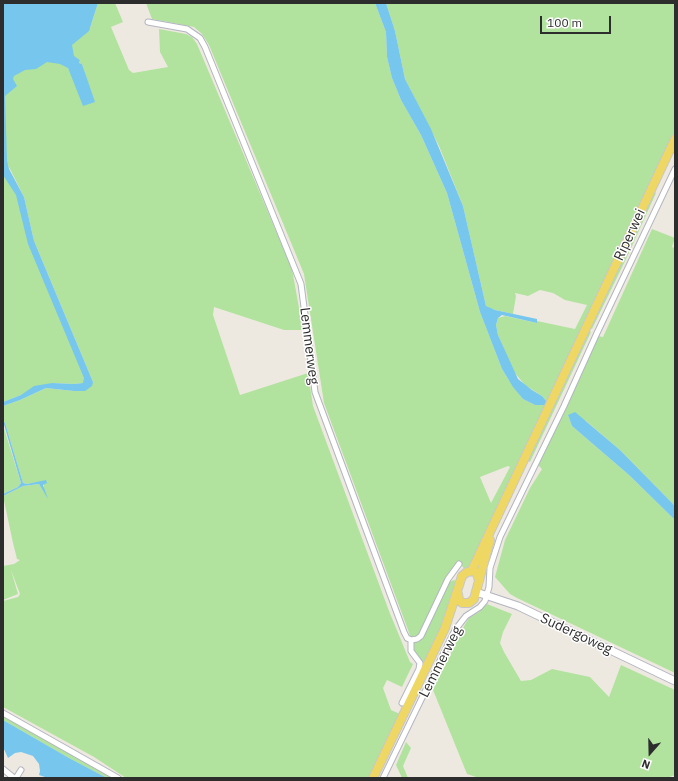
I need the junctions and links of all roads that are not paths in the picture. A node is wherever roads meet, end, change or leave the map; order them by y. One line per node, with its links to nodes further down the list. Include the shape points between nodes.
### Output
1 (148, 22): 15 (street, Lemmerweg, via 187,29 200,38 205,47 301,284 315,392 404,632)
2 (675, 140): 4 (main road, Riperwei)
3 (675, 169): 12 (street, Riperwei, via 498,544 490,568)
4 (496, 520): 6 (main road); 9 (main road)
5 (459, 564): 7 (street)
6 (472, 570): 8 (main road); 9 (main road, via 476,572)
7 (450, 574): 8 (street); 15 (street, via 421,636)
8 (461, 578): 11 (main road, Lemmerweg)
9 (479, 581): 10 (main road)
10 (476, 592): 12 (street, Sudergoweg); 13 (main road, Lemmerweg, via 472,601)
11 (457, 593): 13 (main road, via 459,601); 14 (main road, Lemmerweg)
12 (487, 595): 16 (street, Sudergoweg, via 518,606); 24 (street, Lemmerweg, via 483,605 466,616 455,630)
13 (463, 604): 14 (main road, Lemmerweg)
14 (445, 628): 23 (main road, Lemmerweg)
15 (411, 640): 17 (street, Lemmerweg, via 410,651 420,666)
16 (675, 681)
17 (402, 703)
18 (3, 713): 22 (street)
19 (3, 769): 21 (street)
20 (21, 770): 21 (street)
21 (15, 778)
22 (118, 778)
23 (373, 778)
24 (383, 778)

